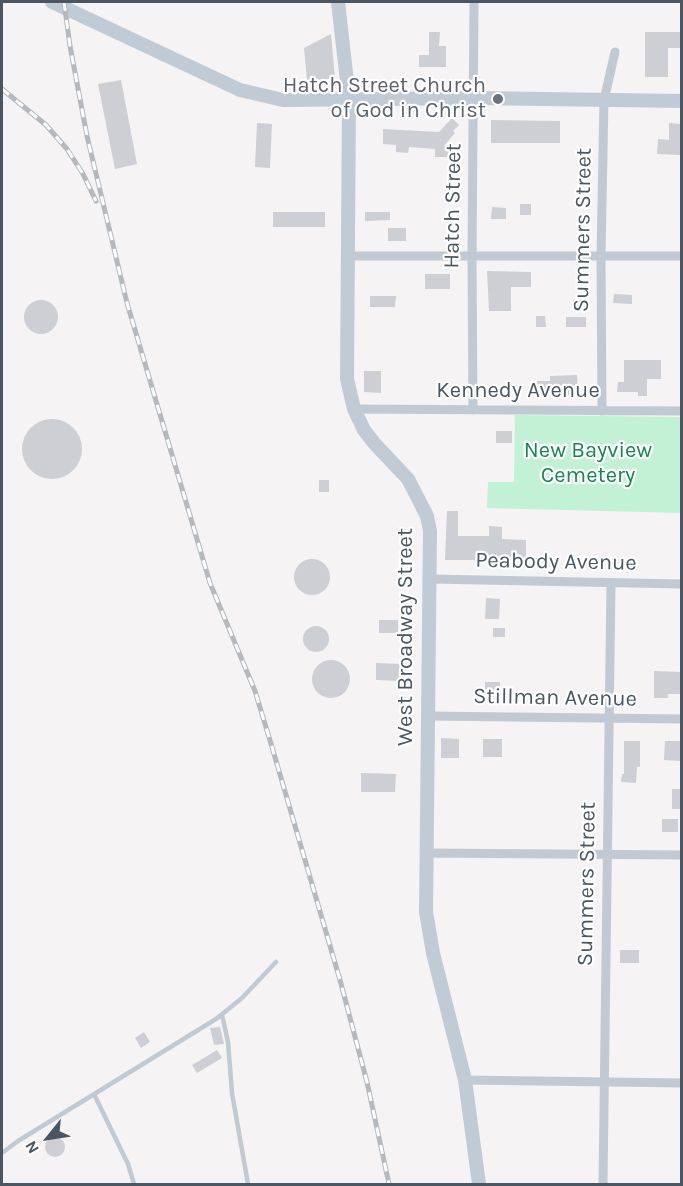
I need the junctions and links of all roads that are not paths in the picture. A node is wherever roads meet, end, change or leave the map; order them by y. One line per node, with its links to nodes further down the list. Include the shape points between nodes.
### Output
1 (52, 2): 6 (street, via 240,90 283,100)
2 (338, 2): 6 (street, West Broadway Street)
3 (474, 3): 5 (street, Hatch Street)
4 (615, 51): 7 (street, Summers Street)
5 (474, 98): 6 (street); 7 (street); 12 (street, Hatch Street)
6 (349, 99): 9 (street, West Broadway Street)
7 (604, 100): 8 (street); 10 (street, Summers Street)
8 (681, 102)
9 (347, 256): 12 (street); 13 (street, West Broadway Street, via 347,379)
10 (601, 256): 11 (street); 12 (street); 15 (street, Summers Street)
11 (681, 256)
12 (471, 258): 14 (street, Hatch Street)
13 (354, 410): 14 (street, Kennedy Avenue); 17 (street, West Broadway Street, via 374,443 408,479 427,516)
14 (473, 410): 15 (street, Kennedy Avenue)
15 (602, 411): 16 (street, Kennedy Avenue)
16 (681, 411)
17 (430, 579): 18 (street, Peabody Avenue); 20 (street, West Broadway Street)
18 (611, 583): 19 (street, Peabody Avenue); 21 (street, Summers Street)
19 (681, 584)
20 (428, 716): 21 (street, Stillman Avenue); 23 (street, West Broadway Street)
21 (609, 719): 22 (street, Stillman Avenue); 25 (street, Summers Street)
22 (681, 719)
23 (426, 853): 25 (street); 28 (street, West Broadway Street, via 426,912 433,953)
24 (681, 855): 25 (street)
25 (607, 856): 29 (street, Summers Street)
26 (276, 962): 27 (lane)
27 (222, 1015): 31 (lane); 34 (lane)
28 (465, 1080): 29 (street); 35 (street, West Broadway Street)
29 (604, 1082): 30 (street); 36 (street, Summers Street)
30 (681, 1083)
31 (94, 1094): 32 (lane); 33 (lane)
32 (2, 1153)
33 (134, 1185)
34 (248, 1185)
35 (479, 1185)
36 (603, 1185)

